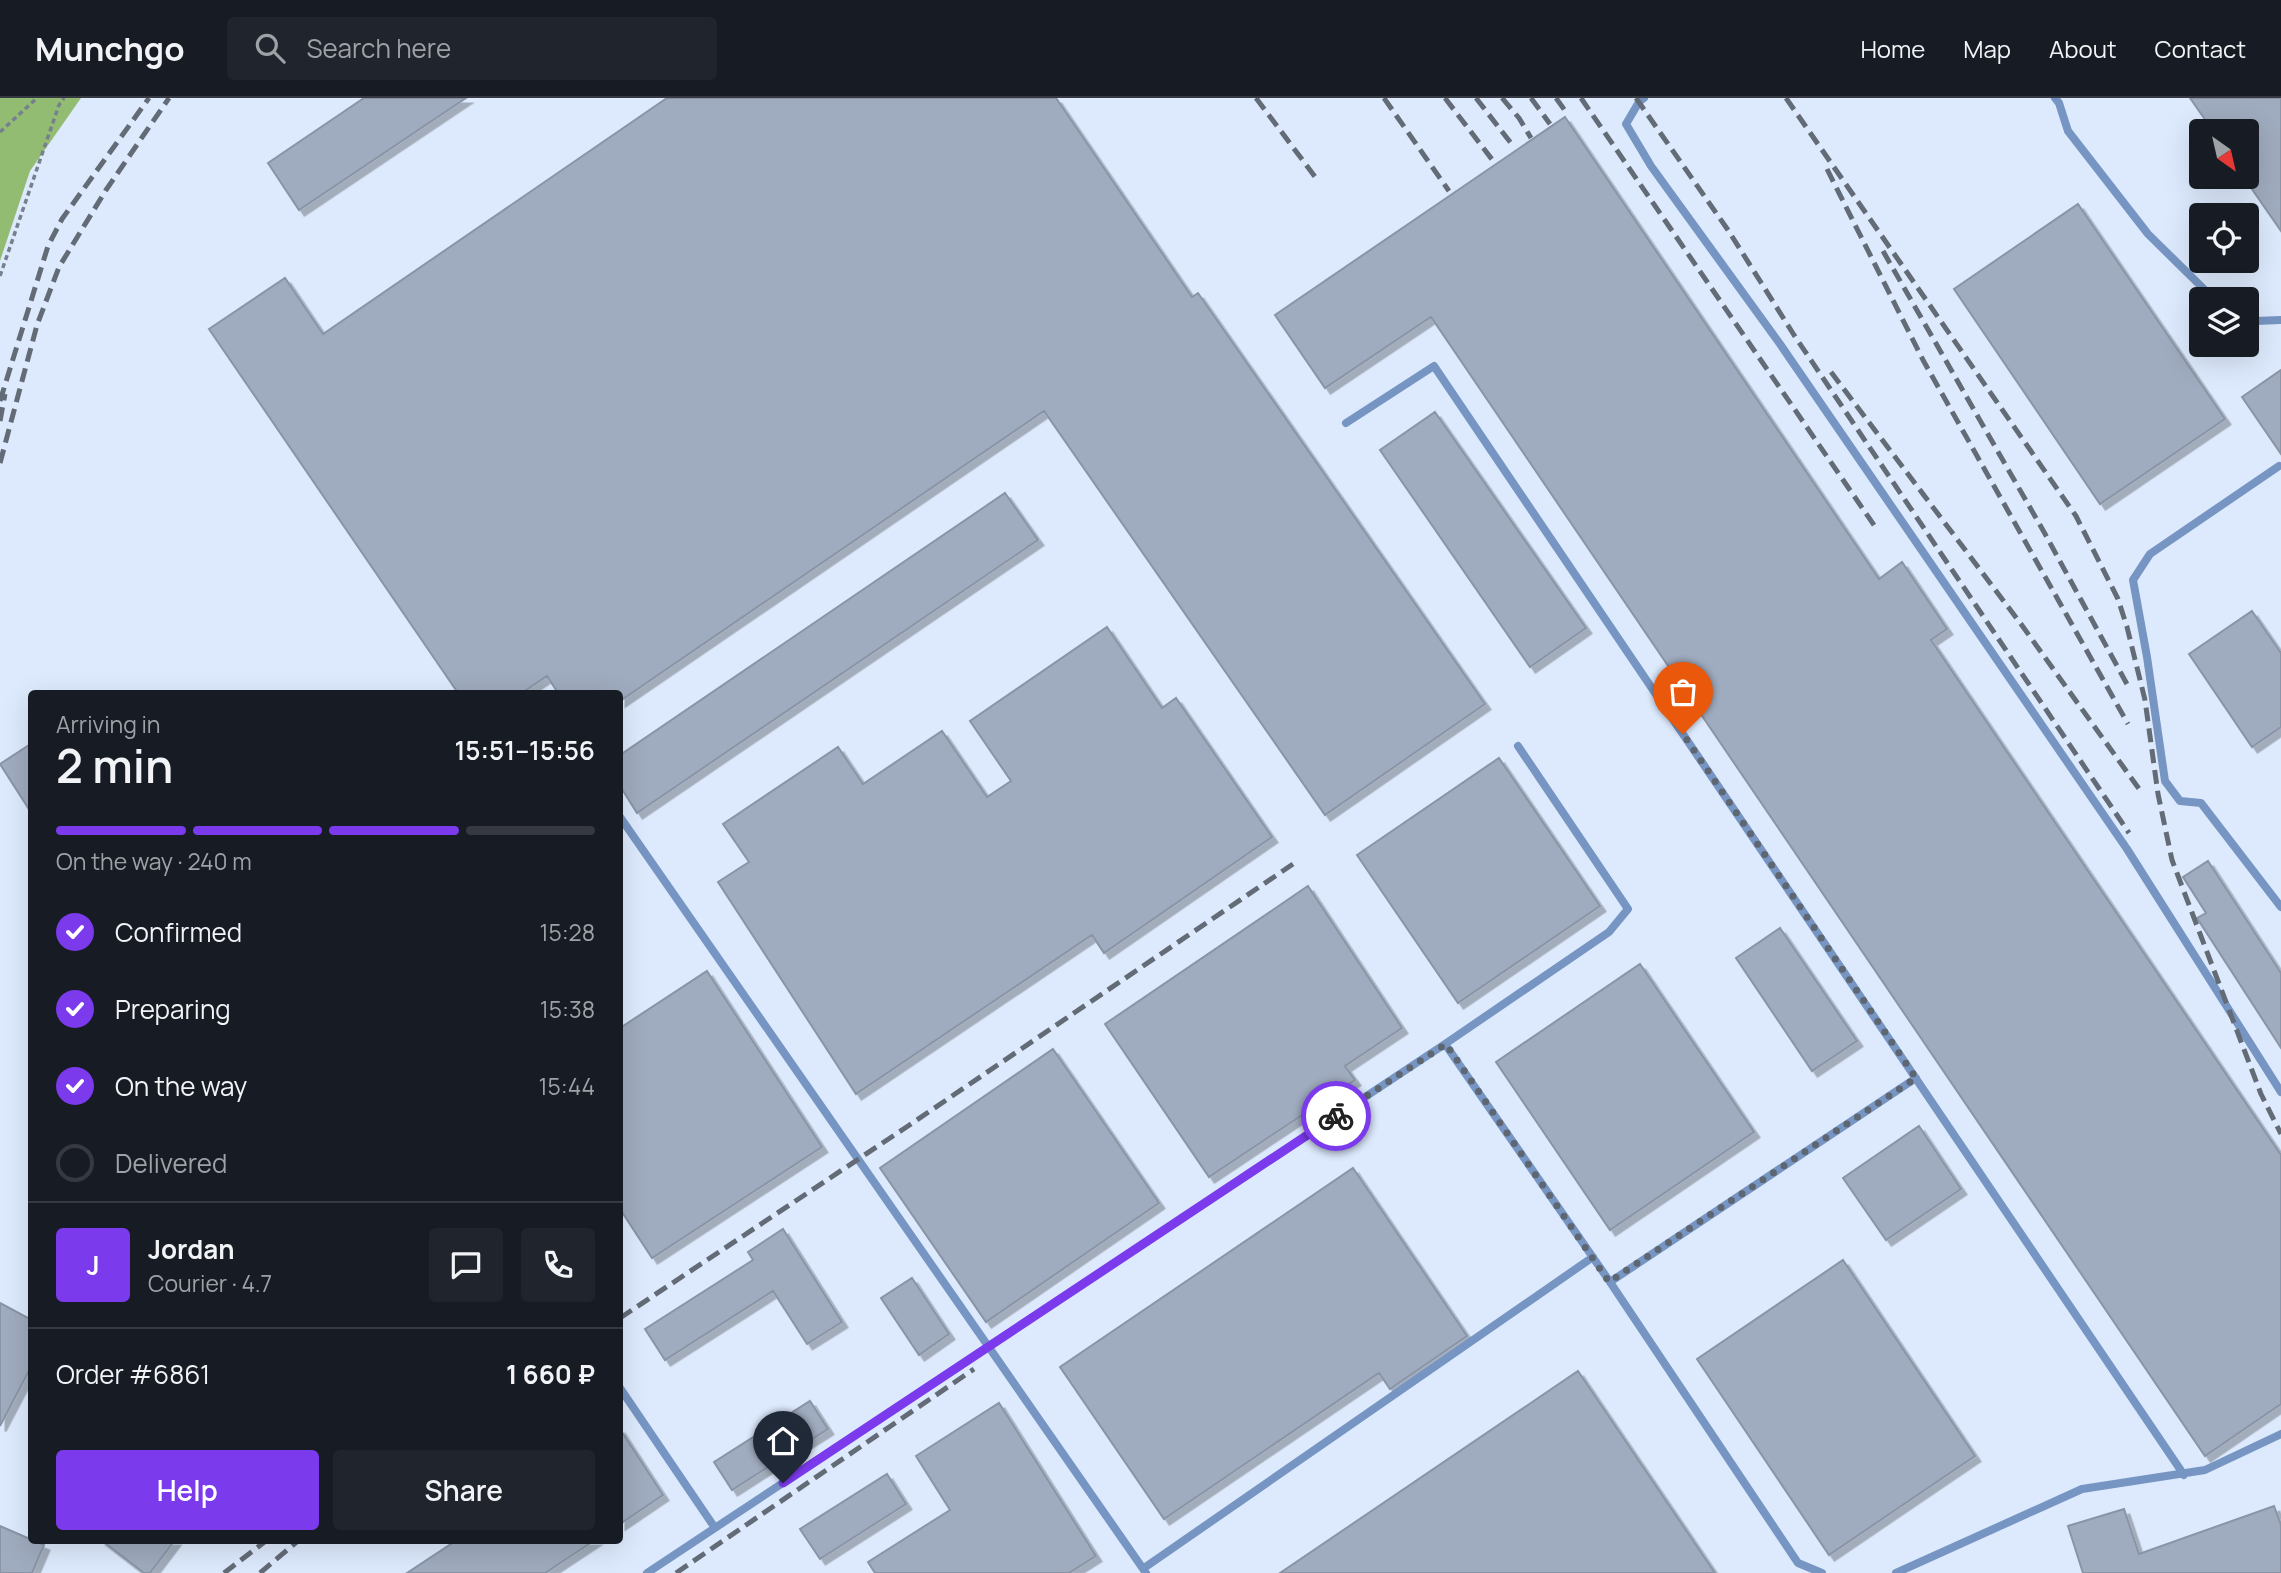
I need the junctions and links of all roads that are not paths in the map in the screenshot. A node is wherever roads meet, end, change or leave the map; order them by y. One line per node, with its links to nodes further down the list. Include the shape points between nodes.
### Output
1 (1644, 98): 13 (lane, via 1626,124 1650,166 1780,344 2127,849)
2 (2055, 98): 3 (lane, via 2068,131 2148,234)
3 (2202, 287)
4 (2281, 320): 5 (lane)
5 (2259, 321)
6 (1346, 423): 12 (lane, via 1434,366)
7 (2279, 466): 10 (lane, via 2150,554 2133,580 2165,781 2180,801 2202,803)
8 (1518, 746): 11 (lane, via 1628,909 1609,932)
9 (623, 821): 16 (lane)
10 (2281, 907)
11 (1446, 1044): 14 (lane); 16 (lane)
12 (1916, 1078): 15 (lane); 19 (lane)
13 (2281, 1091)
14 (1593, 1257): 15 (lane); 21 (lane)
15 (1609, 1282): 23 (lane, via 1798,1563)
16 (988, 1347): 20 (lane); 21 (lane)
17 (623, 1392): 20 (lane)
18 (2281, 1434): 19 (lane, via 2205,1470)
19 (2184, 1475): 24 (lane, via 2082,1489)
20 (715, 1528): 22 (lane)
21 (1145, 1571)
22 (647, 1573)
23 (1822, 1573)
24 (1896, 1573)

